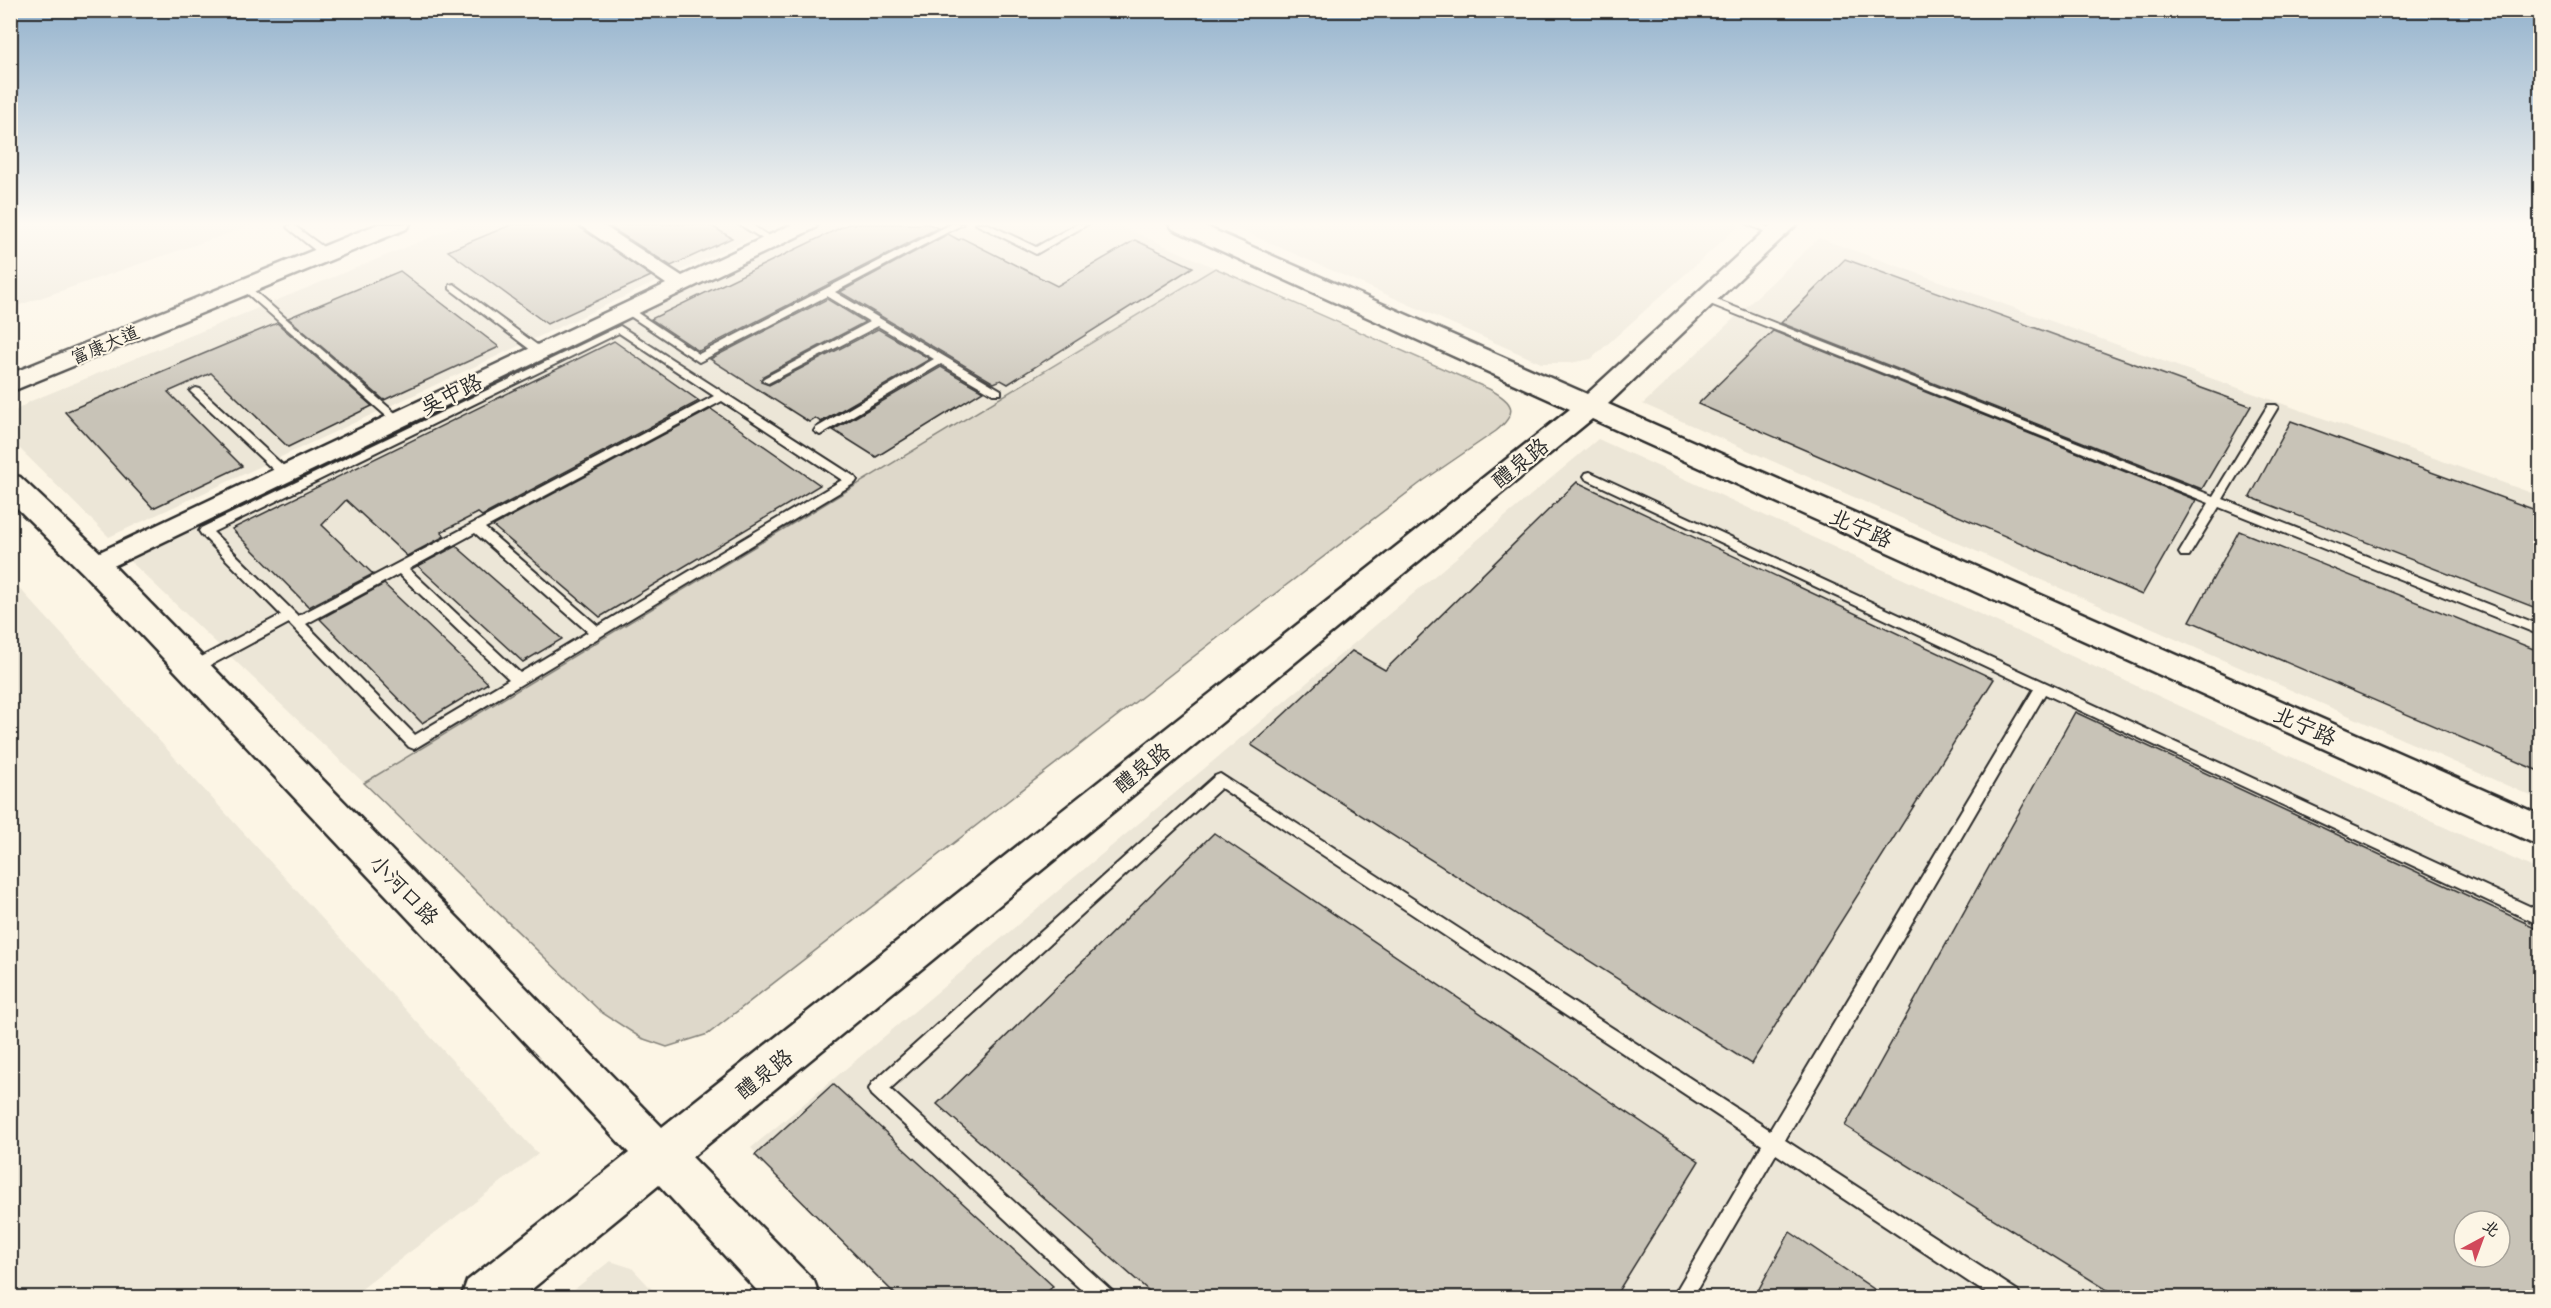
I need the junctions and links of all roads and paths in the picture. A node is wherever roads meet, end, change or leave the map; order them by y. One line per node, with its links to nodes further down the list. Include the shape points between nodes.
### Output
1 (251, 285): 6 (street, 富康大道)
2 (680, 285): 10 (street, 吴中路)
3 (840, 285): 8 (lane)
4 (1317, 285): 19 (street, 北宁路)
5 (1716, 285): 9 (street, 醴泉路)
6 (246, 287): 14 (street, 富康大道); 21 (lane)
7 (454, 287): 12 (lane)
8 (827, 292): 10 (lane, via 699,359); 11 (lane)
9 (1704, 298): 19 (street, 醴泉路); 26 (lane)
10 (626, 310): 12 (street, 吴中路)
11 (878, 322): 13 (lane); 15 (lane)
12 (540, 352): 21 (street, 吴中路)
13 (942, 359): 17 (lane); 22 (lane)
14 (13, 379)
15 (768, 380)
16 (196, 391): 23 (lane)
17 (997, 392)
18 (722, 396): 27 (lane); 31 (lane, via 620,330 206,531); 33 (lane, via 851,480)
19 (1589, 407): 37 (street, 北宁路); 40 (street, 醴泉路)
20 (2272, 407): 26 (lane)
21 (398, 420): 23 (street, 吴中路)
22 (820, 431)
23 (285, 474): 29 (street, 吴中路)
24 (1590, 476): 36 (lane)
25 (10, 484): 29 (street, 小河口路)
26 (2215, 502): 28 (lane); 32 (lane)
27 (476, 527): 30 (lane); 33 (lane)
28 (2185, 553)
29 (94, 565): 34 (street, 小河口路)
30 (400, 568): 31 (lane); 35 (lane)
31 (293, 620): 34 (lane); 35 (lane, via 414,743)
32 (2541, 630)
33 (597, 633): 35 (lane)
34 (193, 668): 40 (street, 小河口路)
35 (519, 680)
36 (2043, 687): 38 (lane); 39 (lane)
37 (2541, 831)
38 (2541, 918)
39 (1773, 1142): 43 (lane, via 1220,780 878,1089); 44 (lane); 45 (lane)
40 (661, 1158): 41 (street, 醴泉路); 42 (street, 小河口路)
41 (484, 1298)
42 (797, 1298)
43 (1105, 1298)
44 (1681, 1298)
45 (2011, 1298)

